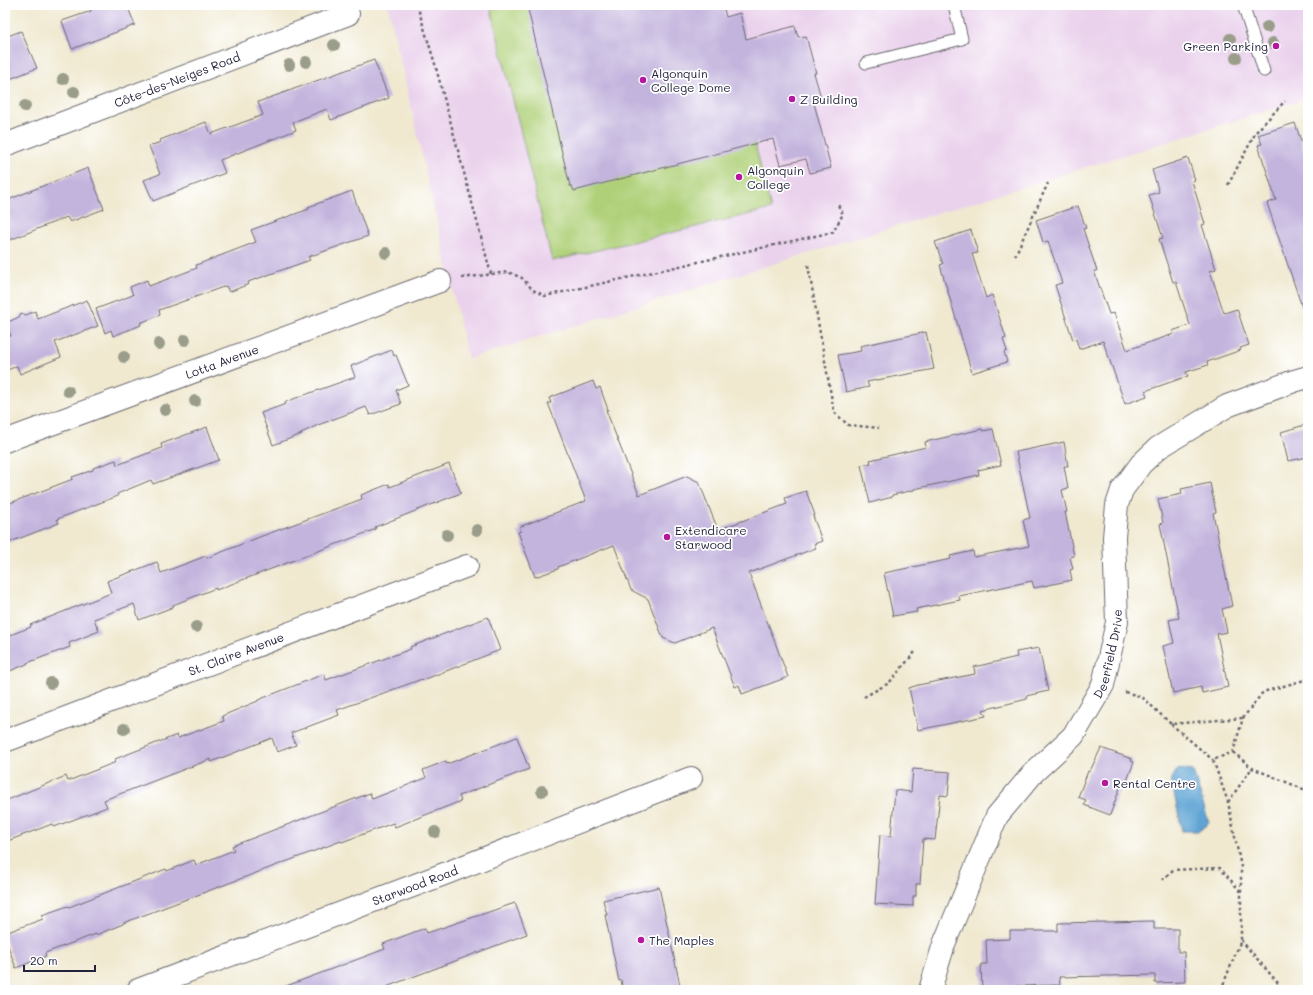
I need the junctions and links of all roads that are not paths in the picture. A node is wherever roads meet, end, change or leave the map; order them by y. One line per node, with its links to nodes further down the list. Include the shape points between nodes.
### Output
1 (954, 5): 4 (lane, via 962,39)
2 (1242, 5): 5 (lane)
3 (348, 14): 6 (street, Côte-des-Neiges Road)
4 (866, 63)
5 (1264, 71)
6 (5, 145)
7 (440, 281): 9 (street, Lotta Avenue)
8 (1308, 377): 14 (street, Deerfield Drive, via 1227,406 1177,436 1158,448 1141,464 1122,490 1117,505 1114,537 1118,622 1103,685 1073,736 1034,772 997,816 944,944)
9 (5, 442)
10 (467, 566): 11 (street, St. Claire Avenue)
11 (5, 741)
12 (691, 778): 13 (street, Starwood Road)
13 (138, 990)
14 (930, 990)

